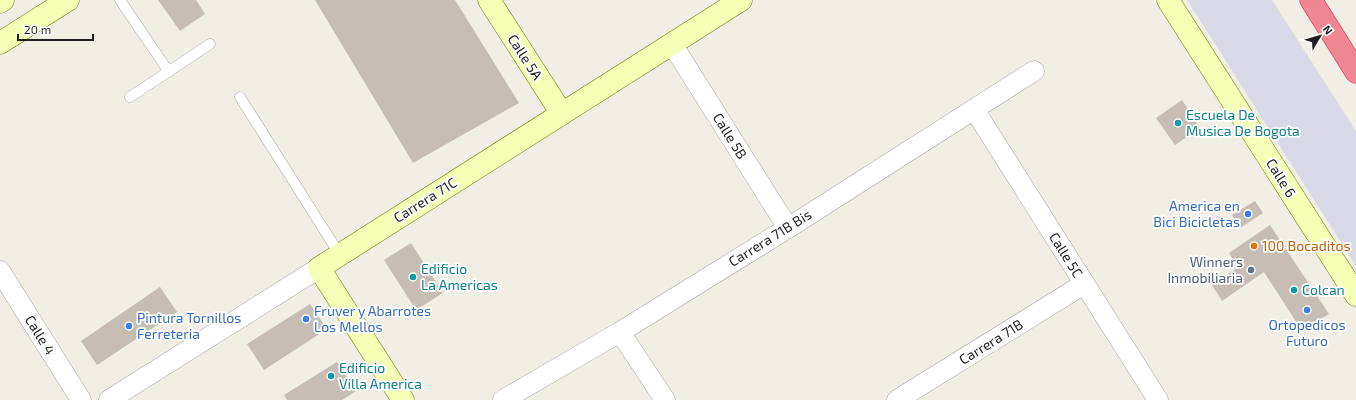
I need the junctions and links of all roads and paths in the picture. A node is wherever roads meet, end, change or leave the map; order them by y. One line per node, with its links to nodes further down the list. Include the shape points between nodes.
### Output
1 (3, 0): 8 (street)
2 (68, 0): 9 (street)
3 (120, 0): 13 (lane)
4 (489, 0): 18 (street, Calle 5A)
5 (740, 0): 11 (street, Carrera 71C)
6 (1168, 0): 24 (street, Calle 6)
7 (1311, 0): 14 (highway)
8 (0, 2)
9 (0, 43)
10 (210, 44): 13 (lane)
11 (672, 44): 18 (street, Carrera 71C); 19 (street, Calle 5B)
12 (1034, 71): 17 (street, Carrera 71B Bis)
13 (169, 72): 15 (lane)
14 (1356, 72)
15 (130, 97)
16 (240, 97): 20 (lane)
17 (974, 110): 19 (street, Carrera 71B Bis); 23 (street, Calle 5C)
18 (562, 114): 20 (street, Carrera 71C)
19 (788, 228): 25 (street, Carrera 71B Bis)
20 (340, 255): 21 (street, Carrera 71C)
21 (319, 268): 27 (street, Carrera 71C); 28 (street)
22 (0, 271): 26 (street, Calle 4)
23 (1084, 284): 31 (street, Carrera 71B); 32 (street, Calle 5C)
24 (1356, 295)
25 (620, 332): 29 (street, Carrera 71B Bis); 30 (street)
26 (81, 400)
27 (109, 400)
28 (403, 400)
29 (503, 400)
30 (665, 400)
31 (897, 400)
32 (1158, 400)

